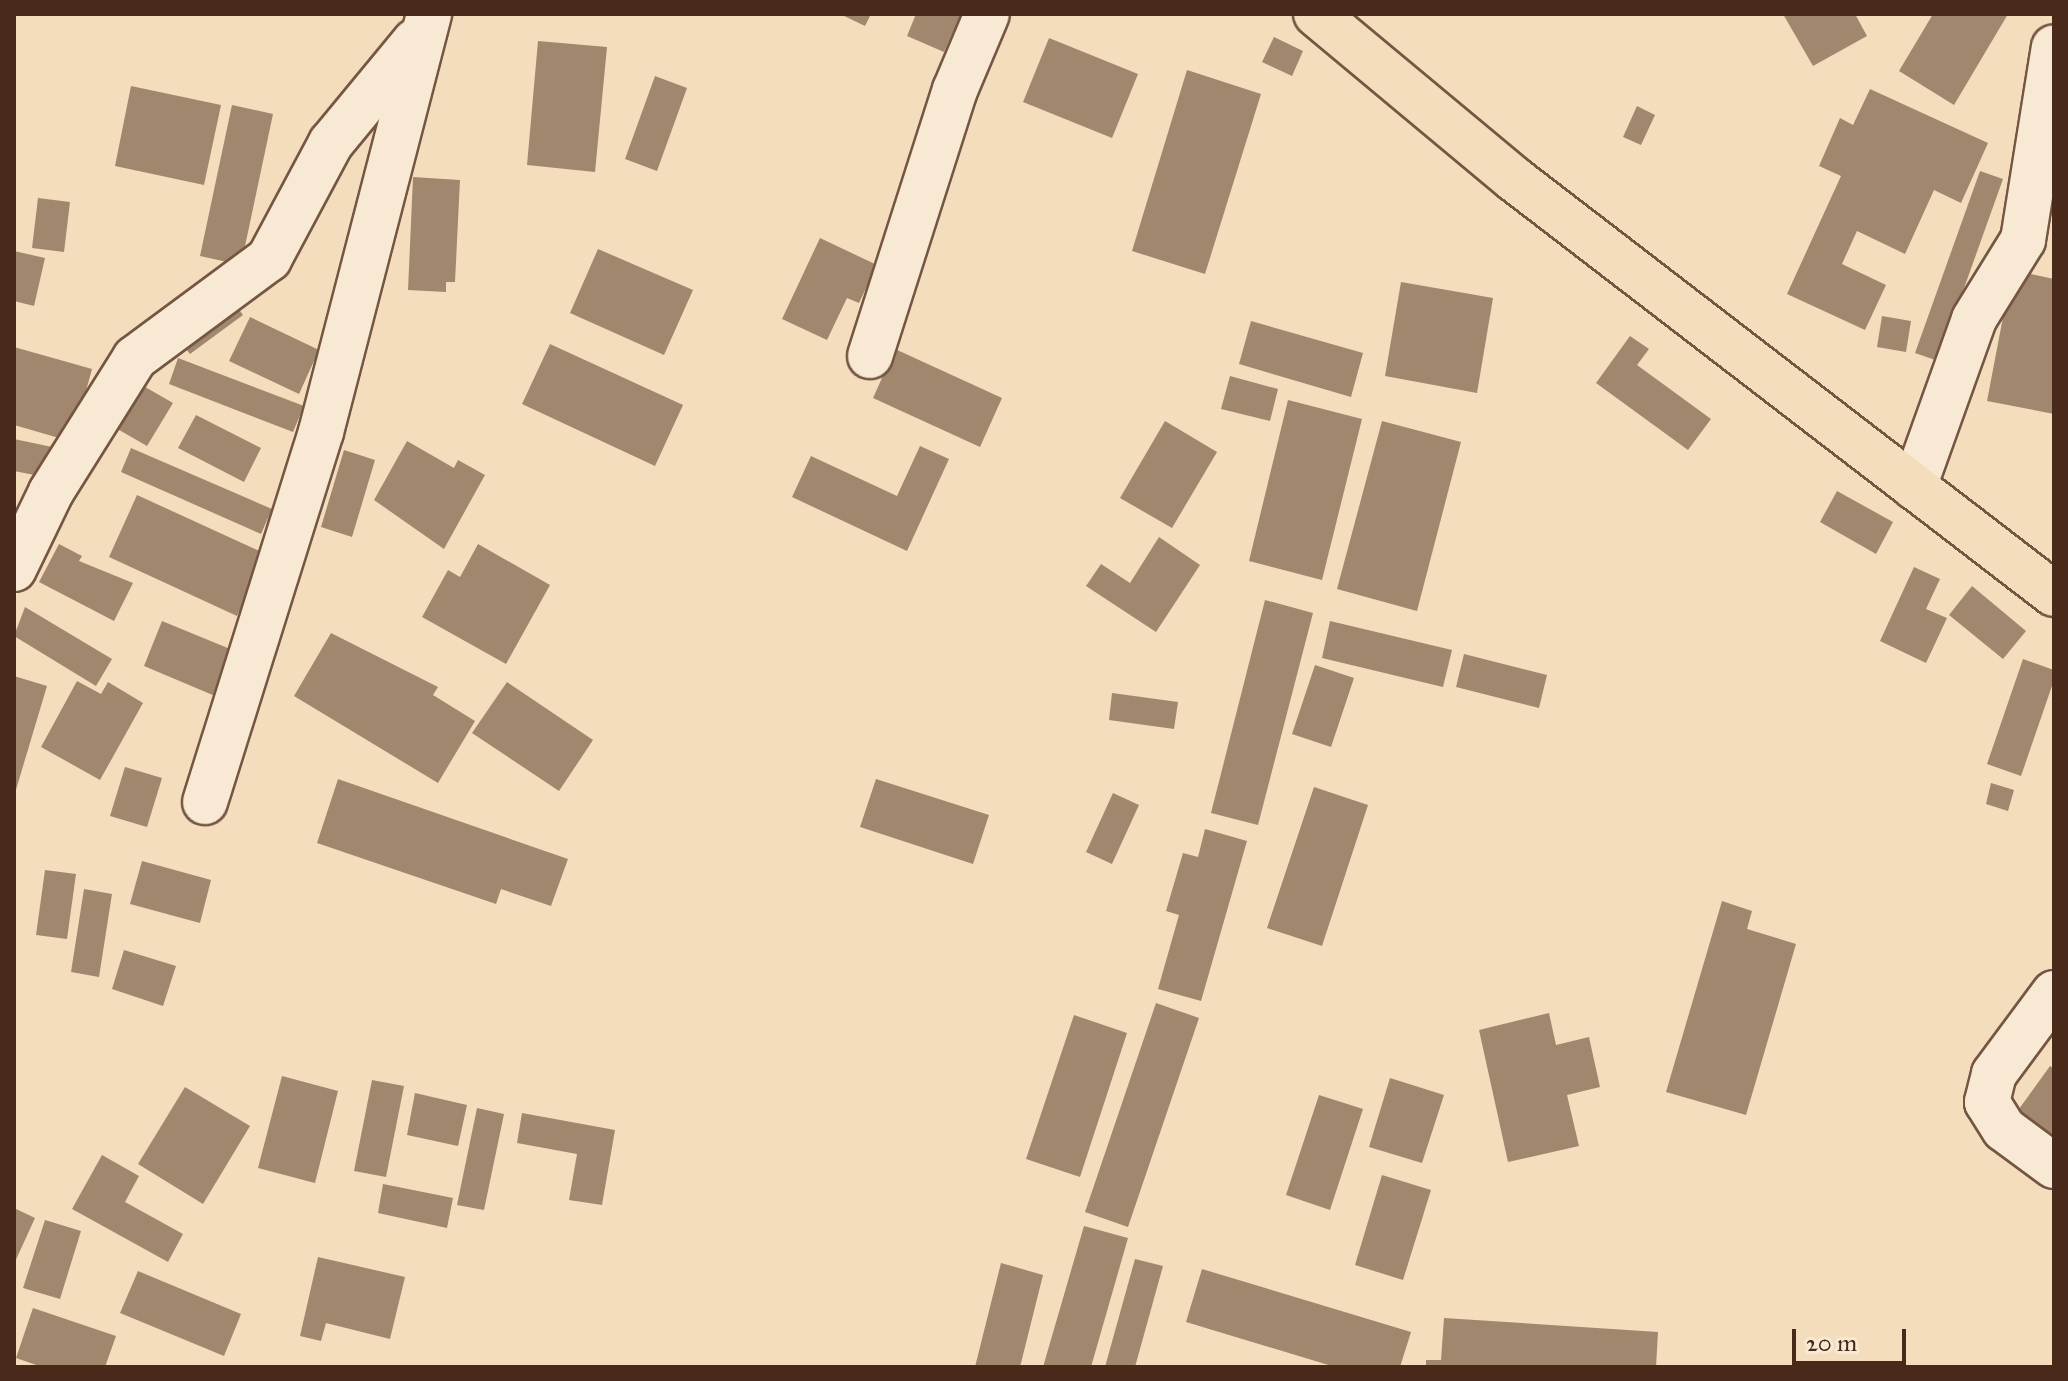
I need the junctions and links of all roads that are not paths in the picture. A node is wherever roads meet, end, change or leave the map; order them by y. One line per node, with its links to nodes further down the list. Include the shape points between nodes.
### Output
1 (987, 14): 5 (street, via 955,90)
2 (1316, 14): 6 (main road, via 1514,179)
3 (426, 22): 7 (street, via 331,143 269,259 135,358 51,492); 9 (street, via 321,432)
4 (2054, 47): 6 (street, via 2023,240 1974,319)
5 (870, 356)
6 (1914, 487): 8 (main road)
7 (14, 569)
8 (2054, 594)
9 (205, 802)
10 (2054, 993): 11 (street, via 1994,1074 1987,1102 2004,1129)
11 (2054, 1166)

